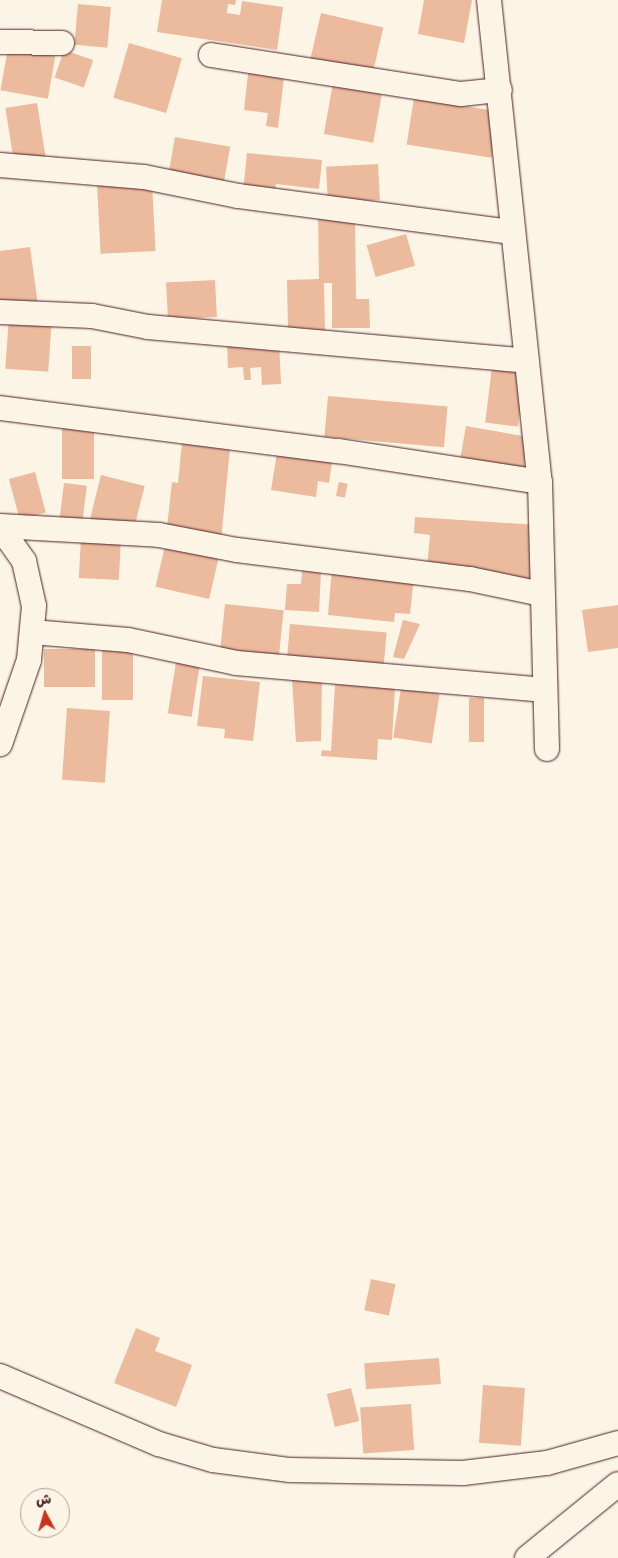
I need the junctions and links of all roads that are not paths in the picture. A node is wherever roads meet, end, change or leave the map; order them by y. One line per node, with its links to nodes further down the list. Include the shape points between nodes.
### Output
1 (488, 0): 5 (street)
2 (0, 42): 3 (street)
3 (62, 43)
4 (211, 55): 5 (street, via 461,94)
5 (500, 90): 7 (street)
6 (0, 165): 7 (street, via 144,177 238,196)
7 (512, 232): 9 (street)
8 (0, 312): 9 (street, via 92,316 148,327)
9 (526, 361): 11 (street)
10 (0, 408): 11 (street, via 271,442)
11 (540, 482): 13 (street)
12 (0, 527): 13 (street, via 159,535 237,550 470,578); 14 (street, via 24,561 34,606)
13 (542, 594): 15 (street)
14 (32, 632): 15 (street, via 128,640 237,663); 16 (street, via 29,660)
15 (545, 690): 17 (street)
16 (0, 744)
17 (547, 749)
18 (0, 1376): 19 (street, via 160,1444 213,1460 290,1470 464,1473 547,1463)
19 (618, 1443)
20 (618, 1484): 21 (street)
21 (527, 1558)

